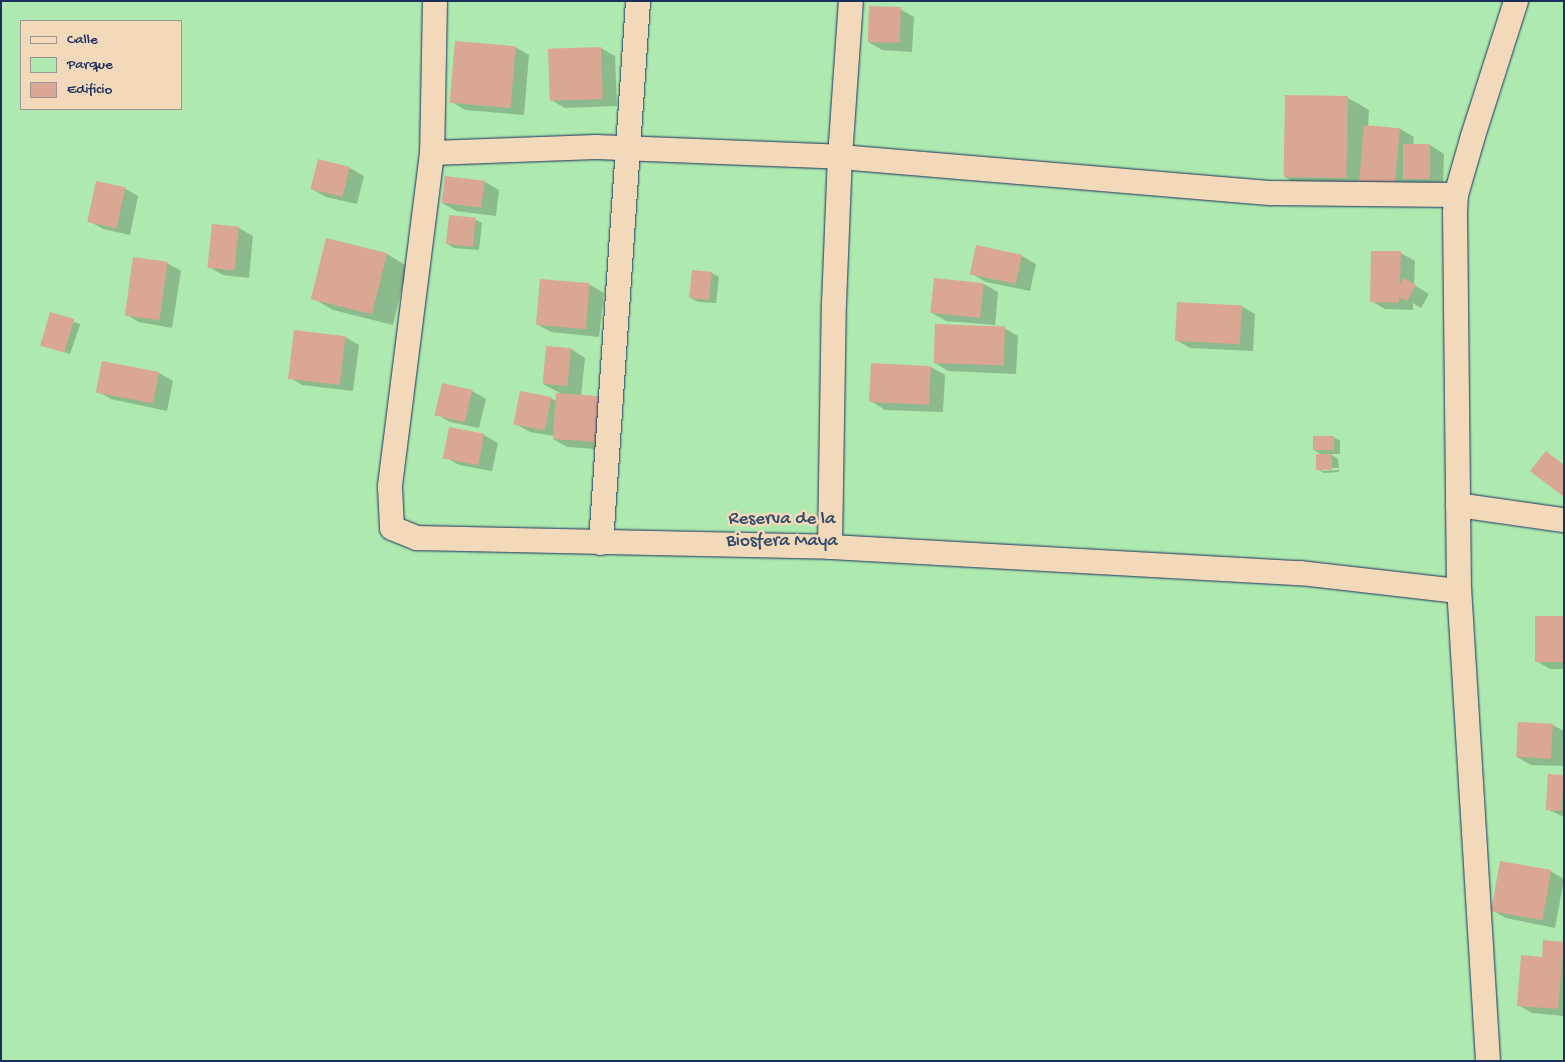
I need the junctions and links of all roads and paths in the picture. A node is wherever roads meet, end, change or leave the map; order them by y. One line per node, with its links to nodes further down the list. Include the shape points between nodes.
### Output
1 (435, 1): 6 (street)
2 (638, 1): 5 (street)
3 (851, 1): 7 (street)
4 (1516, 1): 8 (street)
5 (626, 149): 6 (street, via 596,147); 7 (street); 11 (street)
6 (432, 153): 11 (street, via 390,487 392,528 417,538)
7 (840, 157): 8 (street, via 1272,193); 12 (street)
8 (1456, 195): 9 (street)
9 (1458, 505): 10 (street); 13 (street)
10 (1564, 520)
11 (601, 543): 12 (street)
12 (830, 547): 13 (street, via 1300,573)
13 (1460, 591): 14 (street)
14 (1488, 1061)

